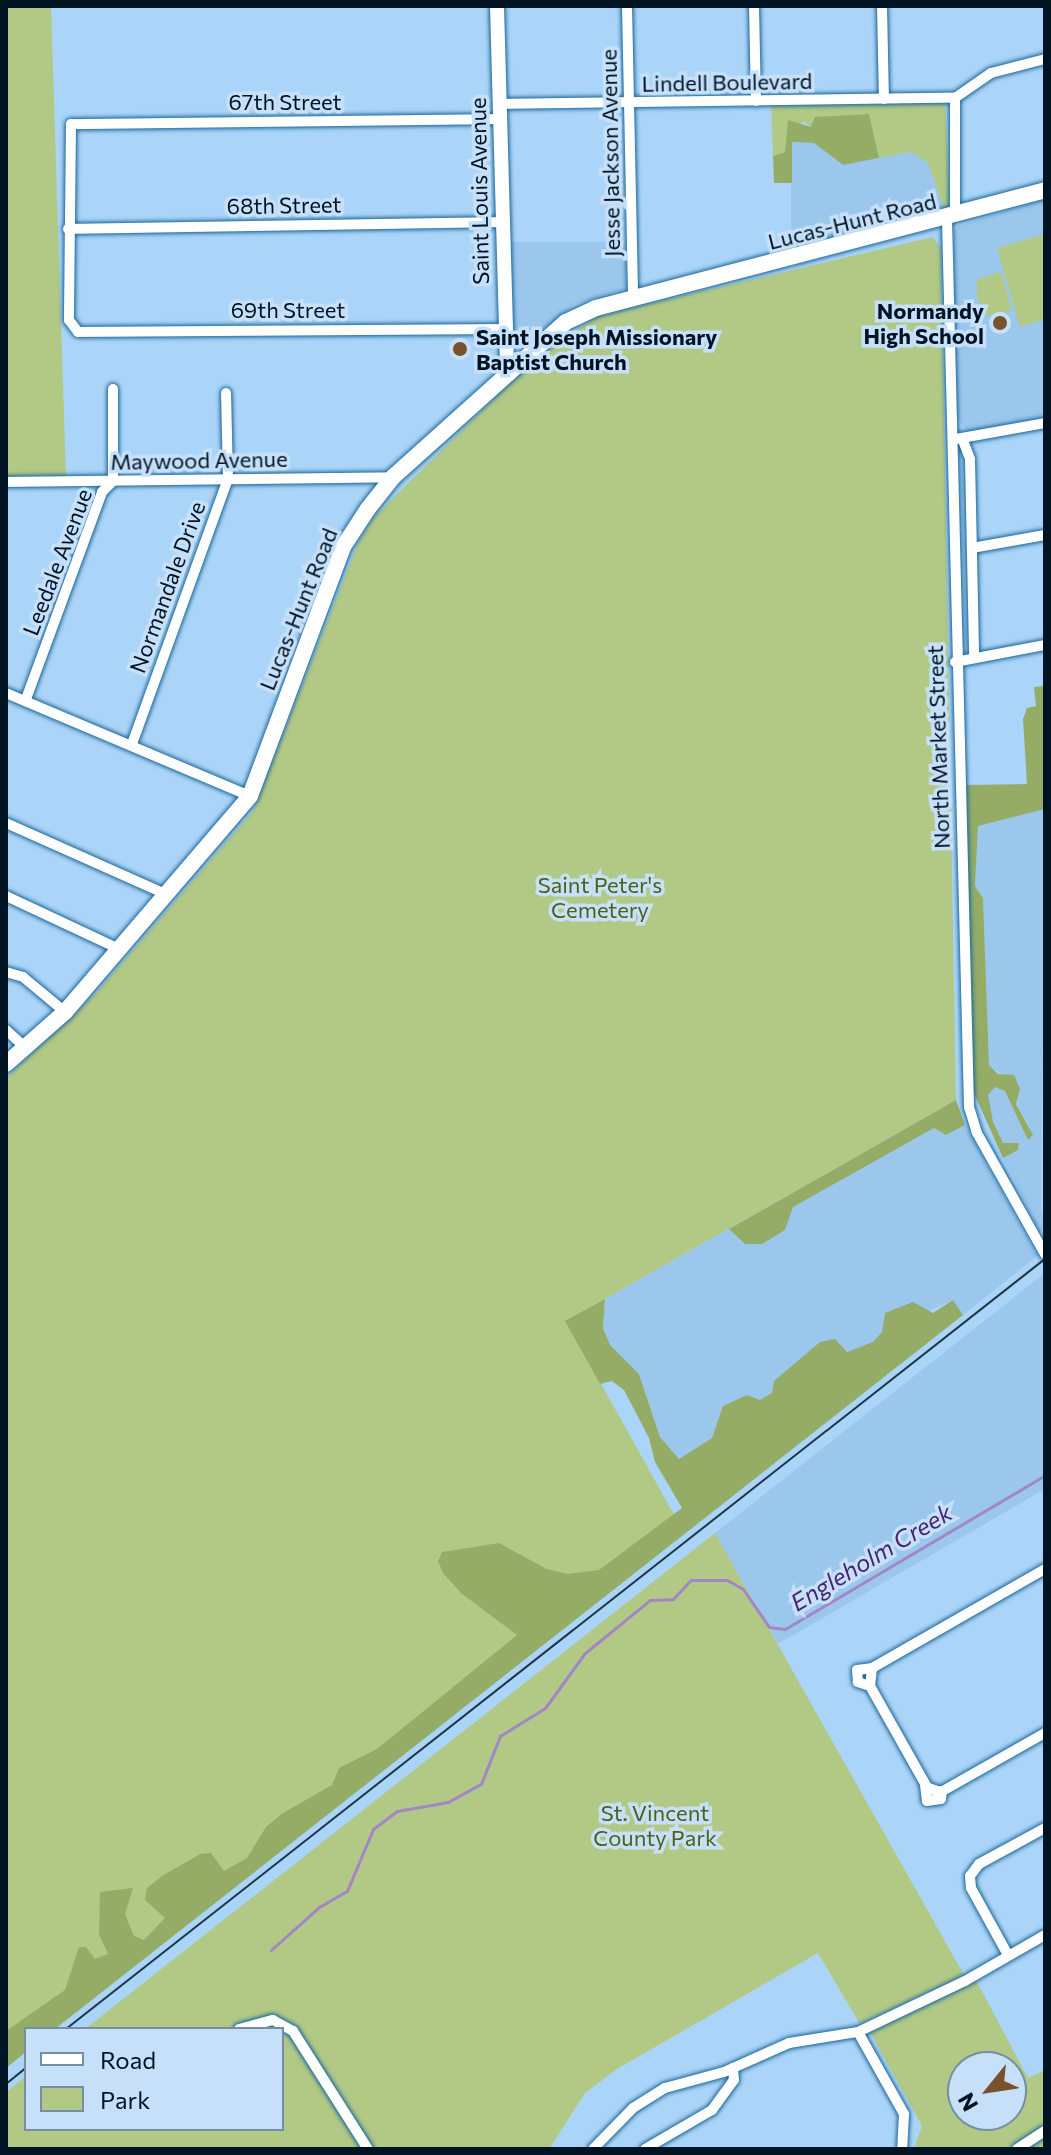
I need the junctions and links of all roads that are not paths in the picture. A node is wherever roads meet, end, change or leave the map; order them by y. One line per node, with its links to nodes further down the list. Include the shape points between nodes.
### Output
1 (497, 6): 10 (street, Saint Louis Avenue)
2 (627, 6): 9 (street, Jesse Jackson Avenue)
3 (754, 6): 8 (street)
4 (882, 6): 7 (street)
5 (1045, 59): 6 (street, via 991,73)
6 (955, 98): 7 (street, Lindell Boulevard); 12 (street, North Market Street)
7 (884, 99): 8 (street, Lindell Boulevard)
8 (756, 101): 9 (street, Lindell Boulevard)
9 (629, 105): 10 (street, Lindell Boulevard); 15 (street, Jesse Jackson Avenue)
10 (500, 112): 13 (street, Saint Louis Avenue); 14 (street, 67th Street, via 71,124)
11 (1045, 190): 12 (main road, Lucas-Hunt Road)
12 (951, 219): 15 (main road, Lucas-Hunt Road); 21 (street, North Market Street)
13 (501, 222): 14 (street, 68th Street); 16 (street, Saint Louis Avenue)
14 (68, 229): 16 (street, 69th Street, via 73,330)
15 (633, 298): 17 (main road, Lucas-Hunt Road, via 573,316)
16 (503, 329): 17 (street, Saint Louis Avenue)
17 (507, 375): 22 (main road, Lucas-Hunt Road)
18 (113, 389): 24 (street, Leedale Avenue)
19 (226, 393): 23 (street, Normandale Drive)
20 (1045, 423): 21 (street)
21 (957, 439): 27 (street, via 970,459); 30 (street, North Market Street)
22 (393, 477): 23 (street, Maywood Avenue); 34 (main road, Lucas-Hunt Road, via 343,547)
23 (228, 479): 24 (street, Maywood Avenue); 33 (street, Normandale Drive)
24 (113, 481): 25 (street, Maywood Avenue); 32 (street, Leedale Avenue, via 102,492)
25 (6, 482)
26 (1045, 535): 27 (street)
27 (972, 548): 29 (street)
28 (1045, 645): 29 (street)
29 (974, 658): 30 (street)
30 (955, 662): 44 (street, North Market Street, via 969,1107 977,1133)
31 (6, 693): 32 (street)
32 (26, 699): 33 (street)
33 (132, 744): 34 (street)
34 (250, 796): 36 (main road, Lucas-Hunt Road)
35 (6, 823): 36 (street)
36 (168, 895): 38 (main road, Lucas-Hunt Road)
37 (6, 896): 38 (street)
38 (119, 949): 40 (main road, Lucas-Hunt Road)
39 (6, 972): 40 (street, via 23,977)
40 (65, 1012): 42 (main road, Lucas-Hunt Road)
41 (6, 1030): 42 (street)
42 (25, 1047): 43 (main road, Lucas-Hunt Road)
43 (6, 1064)
44 (1045, 1254)
45 (1045, 1569): 46 (street, via 871,1676 934,1789)
46 (1045, 1733)
47 (1045, 1828): 49 (street, via 979,1864 970,1876 971,1888)
48 (1045, 1935): 49 (street)
49 (1008, 1955): 51 (street)
50 (247, 2027): 54 (street, via 273,2020 293,2031)
51 (858, 2032): 52 (street, via 789,2043); 57 (street, via 904,2114)
52 (733, 2068): 55 (street, via 649,2096); 56 (street, via 734,2080 712,2110)
53 (1045, 2131): 58 (street)
54 (368, 2149)
55 (593, 2149)
56 (645, 2149)
57 (902, 2149)
58 (1017, 2149)

